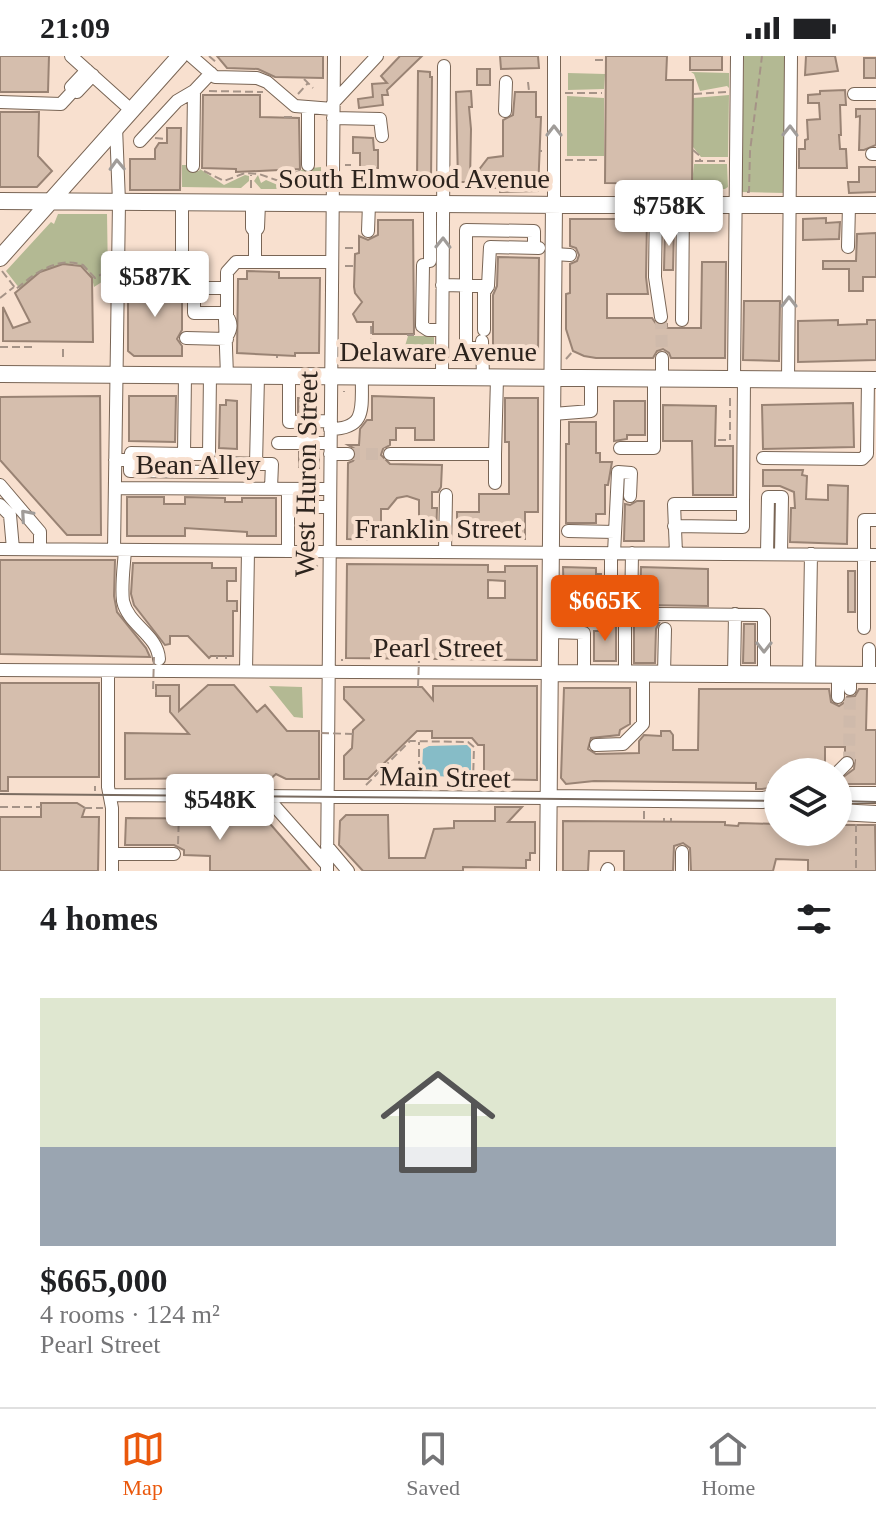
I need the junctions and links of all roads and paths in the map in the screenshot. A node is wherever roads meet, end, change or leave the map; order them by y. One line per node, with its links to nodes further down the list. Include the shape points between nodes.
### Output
1 (71, 56): 16 (street)
2 (180, 56): 34 (main road)
3 (191, 56): 15 (street)
4 (200, 56): 15 (street)
5 (209, 56): 15 (path)
6 (334, 56): 35 (street, West Huron Street)
7 (377, 56): 35 (street)
8 (554, 56): 64 (street, one-way to 8)
9 (737, 56): 67 (street)
10 (762, 56): 55 (path)
11 (791, 56): 70 (street, one-way to 11)
12 (595, 60): 13 (path)
13 (605, 60)
14 (444, 66): 63 (street)
15 (217, 71): 22 (street); 33 (street, via 215,77 263,79 295,106)
16 (90, 73): 32 (street, via 61,104); 34 (street)
17 (304, 79): 20 (path)
18 (506, 82): 36 (street)
19 (528, 82): 23 (path)
20 (308, 83): 21 (path); 31 (path)
21 (313, 88)
22 (197, 91): 25 (path); 41 (street, via 177,101); 50 (street)
23 (529, 91)
24 (731, 91): 28 (path)
25 (265, 92)
26 (565, 93): 27 (path)
27 (602, 93)
28 (694, 94)
29 (854, 94): 30 (street)
30 (876, 94)
31 (294, 98)
32 (5, 102)
33 (308, 109): 35 (street); 51 (street)
34 (131, 110): 37 (main road)
35 (333, 110): 38 (street, via 380,119); 61 (street, West Huron Street)
36 (505, 111)
37 (116, 127): 58 (main road); 59 (street, one-way to 37)
38 (382, 136)
39 (156, 139): 40 (path)
40 (166, 139)
41 (140, 141)
42 (693, 150): 45 (path)
43 (565, 160): 44 (path)
44 (599, 160)
45 (700, 160): 46 (path); 47 (path)
46 (695, 161)
47 (730, 161)
48 (345, 165): 49 (path)
49 (351, 165)
50 (196, 167): 52 (path, via 224,181)
51 (306, 167): 52 (path, via 279,181)
52 (251, 174): 56 (path)
53 (647, 184): 54 (path)
54 (647, 190)
55 (749, 192)
56 (254, 199): 60 (main road, South Elmwood Avenue); 61 (main road, South Elmwood Avenue); 79 (street)
57 (0, 201): 58 (main road, South Elmwood Avenue)
58 (50, 202): 59 (main road, South Elmwood Avenue); 81 (main road)
59 (119, 202): 60 (main road, South Elmwood Avenue); 111 (street)
60 (182, 203): 85 (street)
61 (333, 204): 62 (main road, South Elmwood Avenue); 80 (street, West Huron Street)
62 (369, 204): 63 (main road, South Elmwood Avenue); 71 (street)
63 (436, 204): 64 (main road, South Elmwood Avenue); 86 (street, one-way to 63); 95 (street, via 422,326)
64 (554, 205): 65 (main road, South Elmwood Avenue, via 626,212); 78 (main road)
65 (656, 205): 66 (main road, South Elmwood Avenue); 93 (street, via 655,277)
66 (683, 205): 67 (main road, South Elmwood Avenue); 94 (street)
67 (735, 205): 70 (main road, South Elmwood Avenue); 124 (street)
68 (849, 205): 69 (main road, South Elmwood Avenue); 70 (main road, South Elmwood Avenue); 74 (street)
69 (876, 205)
70 (789, 206): 125 (street, one-way to 70)
71 (368, 231)
72 (490, 231): 73 (street); 77 (street, via 534,231); 87 (street, via 466,230)
73 (490, 247): 77 (street); 88 (street)
74 (848, 247)
75 (345, 248): 76 (path)
76 (356, 248)
77 (534, 248): 78 (street)
78 (559, 252): 121 (main road)
79 (255, 262): 80 (street); 90 (street, via 230,266)
80 (332, 262): 117 (street, West Huron Street)
81 (1, 264): 89 (path)
82 (345, 266): 83 (path)
83 (354, 266)
84 (111, 270): 89 (path, via 95,278 83,265 62,263)
85 (182, 272)
86 (442, 285): 87 (street); 95 (street)
87 (465, 286): 88 (street); 101 (street, via 466,347)
88 (488, 286): 101 (street)
89 (14, 287): 91 (path)
90 (227, 288): 92 (street); 92 (street, via 194,288 194,313)
91 (0, 298)
92 (227, 314): 100 (street)
93 (661, 317)
94 (682, 320)
95 (442, 330): 119 (street)
96 (363, 331): 109 (path, via 371,328)
97 (407, 335): 98 (path)
98 (419, 335)
99 (186, 338): 100 (street)
100 (227, 338): 114 (street)
101 (483, 340): 120 (street)
102 (63, 346): 107 (path)
103 (0, 347): 104 (path)
104 (32, 347)
105 (573, 351): 106 (path)
106 (568, 356)
107 (63, 357)
108 (662, 358): 123 (street)
109 (372, 360)
110 (0, 374): 111 (main road, Delaware Avenue)
111 (116, 375): 112 (main road, Delaware Avenue); 142 (street)
112 (185, 375): 113 (main road, Delaware Avenue); 136 (street)
113 (210, 375): 114 (main road, Delaware Avenue); 141 (street)
114 (227, 376): 115 (main road, Delaware Avenue)
115 (258, 376): 116 (main road, Delaware Avenue); 144 (street)
116 (289, 376): 117 (main road, Delaware Avenue); 129 (street, via 289,422)
117 (331, 377): 118 (main road, Delaware Avenue); 129 (street, West Huron Street)
118 (362, 377): 119 (main road, Delaware Avenue); 129 (street, via 356,424 348,429)
119 (442, 377): 120 (main road, Delaware Avenue)
120 (490, 378): 121 (main road, Delaware Avenue); 139 (street)
121 (553, 378): 122 (main road, Delaware Avenue); 128 (main road)
122 (591, 378): 123 (main road, Delaware Avenue); 128 (street, via 596,410)
123 (658, 379): 124 (main road, Delaware Avenue); 135 (street, via 654,448)
124 (739, 379): 125 (main road, Delaware Avenue); 153 (street)
125 (788, 380): 126 (main road, Delaware Avenue)
126 (872, 380): 140 (street, via 867,454 862,459)
127 (730, 398): 131 (path)
128 (553, 414): 168 (main road)
129 (330, 425): 134 (street, West Huron Street)
130 (718, 440): 131 (path)
131 (730, 440): 132 (path)
132 (736, 440)
133 (278, 443): 134 (street)
134 (330, 448): 137 (street); 150 (street, West Huron Street)
135 (620, 448)
136 (184, 454): 141 (street); 143 (street, via 131,453)
137 (348, 454)
138 (390, 454): 139 (street)
139 (495, 454): 145 (street)
140 (763, 458)
141 (212, 459): 143 (street, via 216,472 130,471); 144 (street)
142 (115, 460): 143 (street); 147 (street)
143 (130, 460)
144 (256, 464): 148 (street, via 272,464)
145 (495, 483)
146 (0, 485): 162 (street, one-way to 146, via 40,532)
147 (115, 488): 148 (street, Bean Alley); 163 (street)
148 (271, 488): 149 (street, Bean Alley)
149 (288, 489): 150 (street, Bean Alley); 155 (street)
150 (330, 489): 156 (street, West Huron Street)
151 (446, 495): 167 (street)
152 (630, 496): 160 (street, via 631,473 618,472)
153 (743, 504): 158 (street, via 674,504); 158 (street, via 743,527)
154 (0, 505): 161 (street, via 10,515)
155 (288, 507): 156 (street); 165 (street)
156 (330, 507): 166 (street, West Huron Street)
157 (876, 520): 175 (street, via 864,520)
158 (674, 526): 171 (street)
159 (568, 531): 160 (street)
160 (615, 532): 169 (street)
161 (7, 549): 162 (street, Franklin Street)
162 (40, 549): 163 (street, Franklin Street)
163 (119, 550): 164 (street, Franklin Street); 188 (street, via 123,603 159,648)
164 (248, 551): 165 (street, Franklin Street); 192 (street)
165 (288, 551): 166 (street, Franklin Street)
166 (329, 551): 167 (street, Franklin Street); 193 (street, West Huron Street)
167 (445, 552): 168 (street, Franklin Street, via 476,559)
168 (552, 553): 169 (street, Franklin Street); 178 (main road)
169 (613, 553): 170 (street, Franklin Street); 179 (street)
170 (632, 553): 171 (street, Franklin Street); 180 (street)
171 (676, 553): 172 (street, Franklin Street)
172 (767, 554): 173 (street, Franklin Street); 173 (street, via 768,497 782,497)
173 (781, 554): 174 (street, Franklin Street)
174 (811, 554): 175 (street, Franklin Street); 201 (street)
175 (870, 555): 183 (street)
176 (320, 563): 177 (path)
177 (312, 571)
178 (551, 613): 179 (street); 185 (main road)
179 (611, 614): 180 (street)
180 (628, 614): 181 (street); 196 (street)
181 (735, 614): 199 (street); 200 (street, one-way to 200, via 764,619)
182 (590, 619): 186 (street)
183 (864, 628)
184 (665, 629): 198 (street)
185 (551, 632): 186 (street); 194 (main road)
186 (584, 633): 195 (street)
187 (869, 649): 202 (street)
188 (156, 658): 205 (path, bridge)
189 (419, 659): 204 (path, bridge)
190 (0, 670): 191 (street, Pearl Street)
191 (108, 671): 192 (street, Pearl Street); 220 (street)
192 (246, 671): 193 (street, Pearl Street)
193 (329, 672): 194 (street, Pearl Street); 218 (street, West Huron Street)
194 (551, 673): 195 (main road, Pearl Street); 219 (main road)
195 (584, 674): 196 (main road, Pearl Street)
196 (625, 674): 197 (main road, Pearl Street)
197 (643, 674): 198 (main road, Pearl Street); 210 (street, via 643,724 623,744)
198 (664, 674): 199 (main road, Pearl Street)
199 (734, 674): 200 (main road, Pearl Street)
200 (764, 675): 201 (main road, Pearl Street)
201 (809, 675): 203 (main road, Pearl Street)
202 (872, 675): 203 (main road, Pearl Street)
203 (846, 680): 206 (street)
204 (418, 687)
205 (156, 691)
206 (838, 697)
207 (321, 733): 208 (path, bridge)
208 (353, 734)
209 (419, 742): 211 (path); 212 (path, via 468,742 474,747); 213 (path, via 410,741)
210 (596, 745)
211 (419, 781)
212 (473, 781)
213 (366, 785)
214 (95, 786): 215 (path)
215 (95, 791)
216 (852, 795): 217 (main road)
217 (876, 795)
218 (327, 798): 219 (street, Main Street); 220 (street, Main Street); 221 (street, Main Street); 233 (street, West Huron Street)
219 (549, 800): 222 (main road, Main Street); 223 (main road, Main Street, via 644,813); 240 (main road)
220 (111, 801): 221 (street, Main Street); 226 (path); 235 (street)
221 (271, 802): 237 (street)
222 (764, 802)
223 (764, 803)
224 (0, 807): 225 (path)
225 (41, 807)
226 (84, 808)
227 (852, 813): 230 (main road)
228 (179, 814): 236 (path)
229 (213, 814): 232 (path)
230 (876, 814)
231 (856, 817): 242 (path)
232 (213, 819)
233 (327, 846): 237 (street, West Huron Street); 239 (street)
234 (682, 852): 241 (street)
235 (112, 854): 236 (street); 238 (street)
236 (176, 854)
237 (327, 868)
238 (112, 871)
239 (348, 871)
240 (548, 871)
241 (682, 871)
242 (856, 871)

